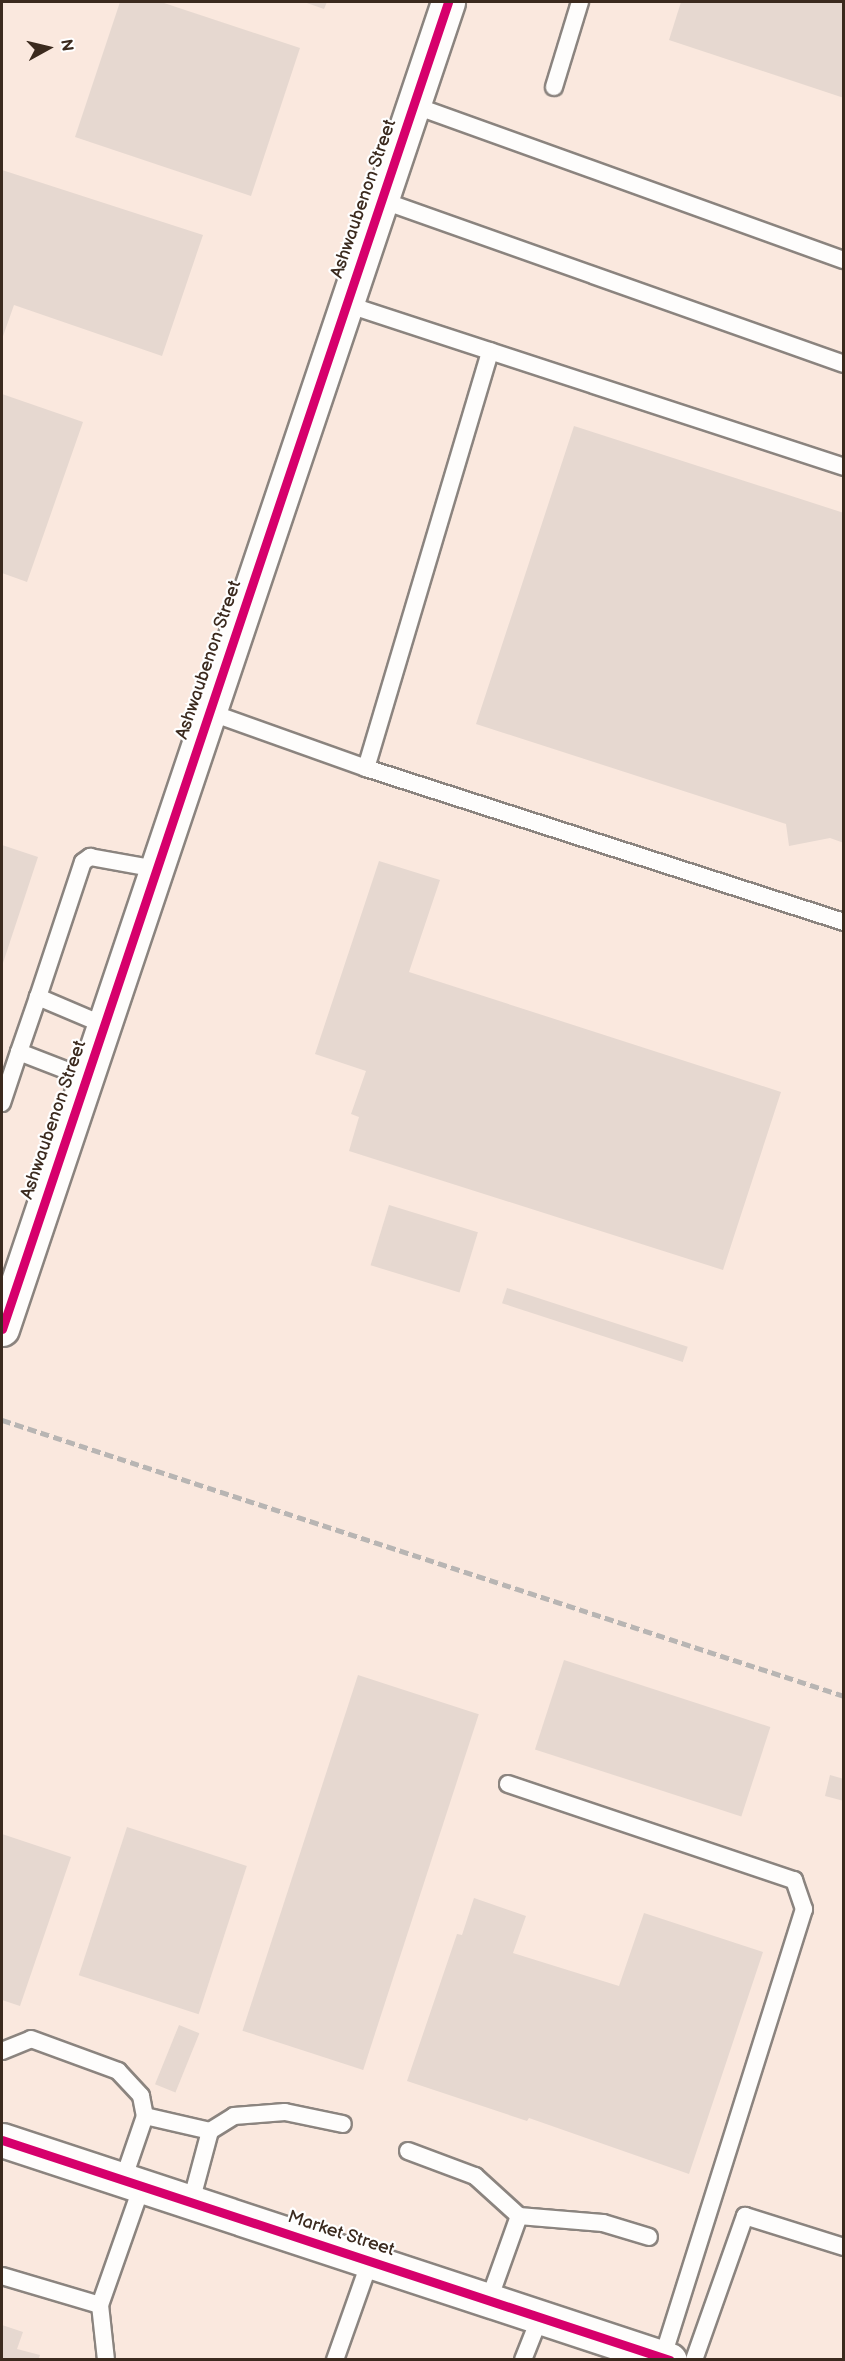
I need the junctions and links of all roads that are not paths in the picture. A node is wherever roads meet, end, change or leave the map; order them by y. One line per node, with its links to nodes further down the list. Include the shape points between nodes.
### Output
1 (448, 2): 4 (street, Ashwaubenon Street)
2 (580, 2): 3 (lane)
3 (554, 87)
4 (413, 105): 5 (street, Ashwaubenon Street); 6 (lane)
5 (381, 200): 7 (street, Ashwaubenon Street); 9 (lane)
6 (843, 260)
7 (346, 304): 8 (lane); 11 (street, Ashwaubenon Street)
8 (490, 351): 10 (lane); 12 (lane)
9 (843, 364)
10 (843, 467)
11 (209, 712): 12 (lane); 13 (street, Ashwaubenon Street)
12 (366, 768): 14 (lane)
13 (156, 869): 15 (lane, via 90,857 83,862); 16 (street, Ashwaubenon Street)
14 (843, 922)
15 (38, 997): 16 (lane); 17 (lane)
16 (104, 1025): 18 (street, Ashwaubenon Street)
17 (19, 1052): 18 (lane); 19 (lane)
18 (86, 1078): 20 (street, Ashwaubenon Street)
19 (2, 1103)
20 (11, 1266): 21 (street, Ashwaubenon Street)
21 (2, 1329)
22 (508, 1784): 39 (lane, via 794,1880 804,1909)
23 (2, 2051): 24 (lane, via 31,2039 118,2071 141,2096)
24 (145, 2116): 26 (lane); 29 (lane)
25 (343, 2124): 26 (lane, via 285,2112 234,2116)
26 (210, 2131): 30 (lane)
27 (2, 2140): 29 (street, Market Street)
28 (408, 2151): 31 (lane, via 476,2176)
29 (132, 2183): 30 (street, Market Street); 37 (lane)
30 (191, 2202): 34 (street, Market Street)
31 (519, 2216): 32 (lane, via 603,2223); 36 (lane)
32 (649, 2237)
33 (843, 2247): 39 (lane, via 745,2216)
34 (370, 2261): 36 (street, Market Street); 41 (lane)
35 (2, 2276): 37 (lane)
36 (489, 2300): 38 (street, Market Street)
37 (100, 2305): 40 (lane)
38 (540, 2317): 39 (street, Market Street); 42 (lane)
39 (676, 2359)
40 (106, 2360)
41 (335, 2360)
42 (523, 2360)

